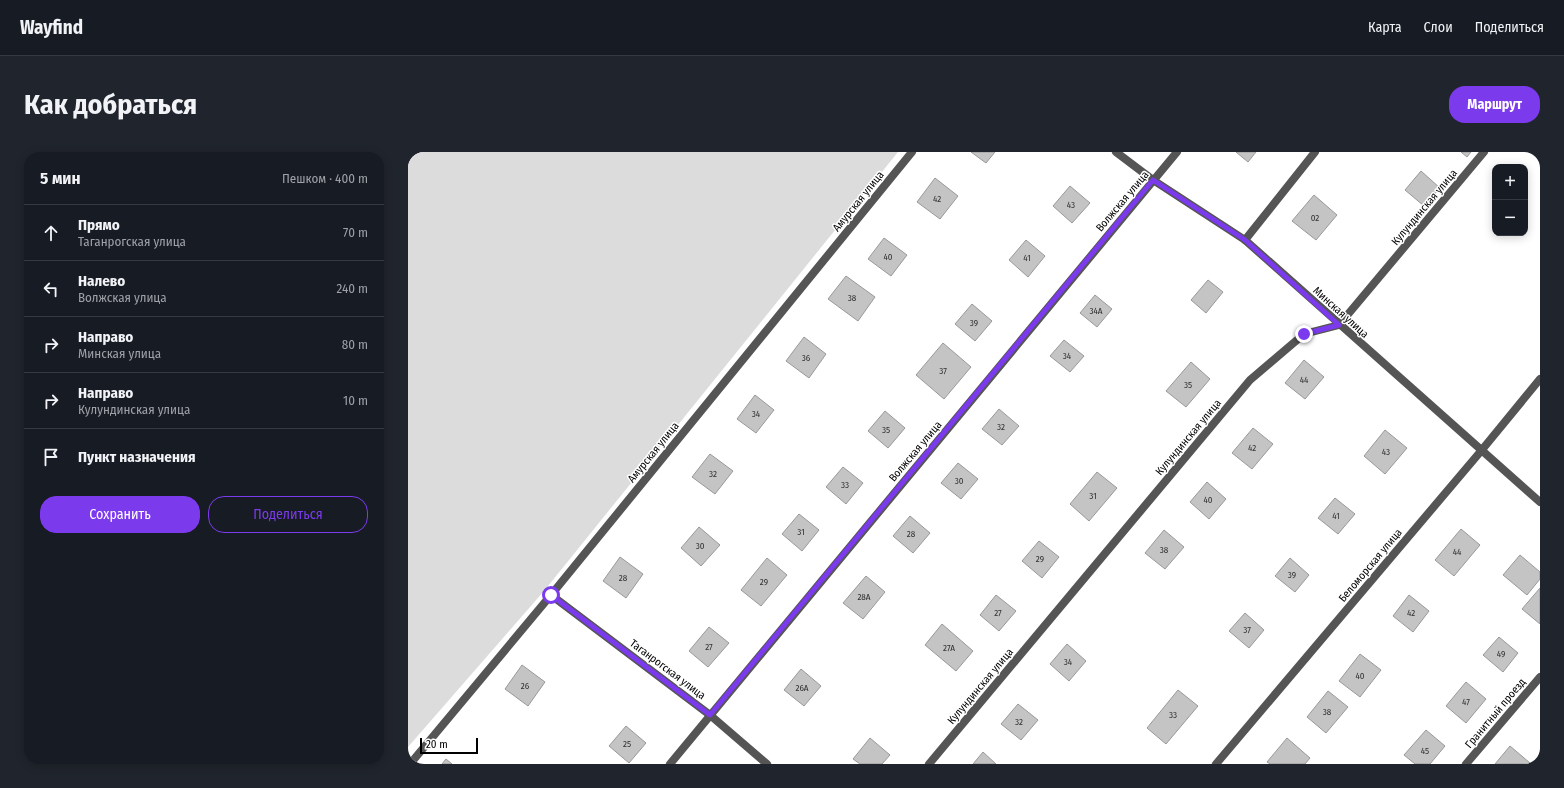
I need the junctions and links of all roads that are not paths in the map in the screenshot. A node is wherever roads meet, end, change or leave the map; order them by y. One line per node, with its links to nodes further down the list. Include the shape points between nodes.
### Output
1 (912, 152): 12 (street, Амурская улица)
2 (1116, 152): 6 (street, Минская улица)
3 (1176, 152): 6 (street, Волжская улица)
4 (1315, 152): 7 (street)
5 (1484, 152): 8 (street, Кулундинская улица)
6 (1153, 180): 7 (street, Минская улица); 14 (street, Волжская улица)
7 (1245, 240): 8 (street, Минская улица)
8 (1339, 325): 10 (street, Минская улица); 18 (street, Кулундинская улица, via 1304,334 1250,380)
9 (1540, 379): 10 (street, Беломорская улица)
10 (1481, 451): 11 (street, Минская улица); 19 (street, Беломорская улица)
11 (1540, 502)
12 (551, 595): 14 (street, Таганрогская улица); 15 (street, Амурская улица)
13 (1540, 677): 20 (street, Гранитный проезд)
14 (710, 715): 16 (street, Волжская улица); 17 (street, Таганрогская улица)
15 (410, 764)
16 (670, 764)
17 (768, 764)
18 (929, 764)
19 (1216, 764)
20 (1466, 764)

